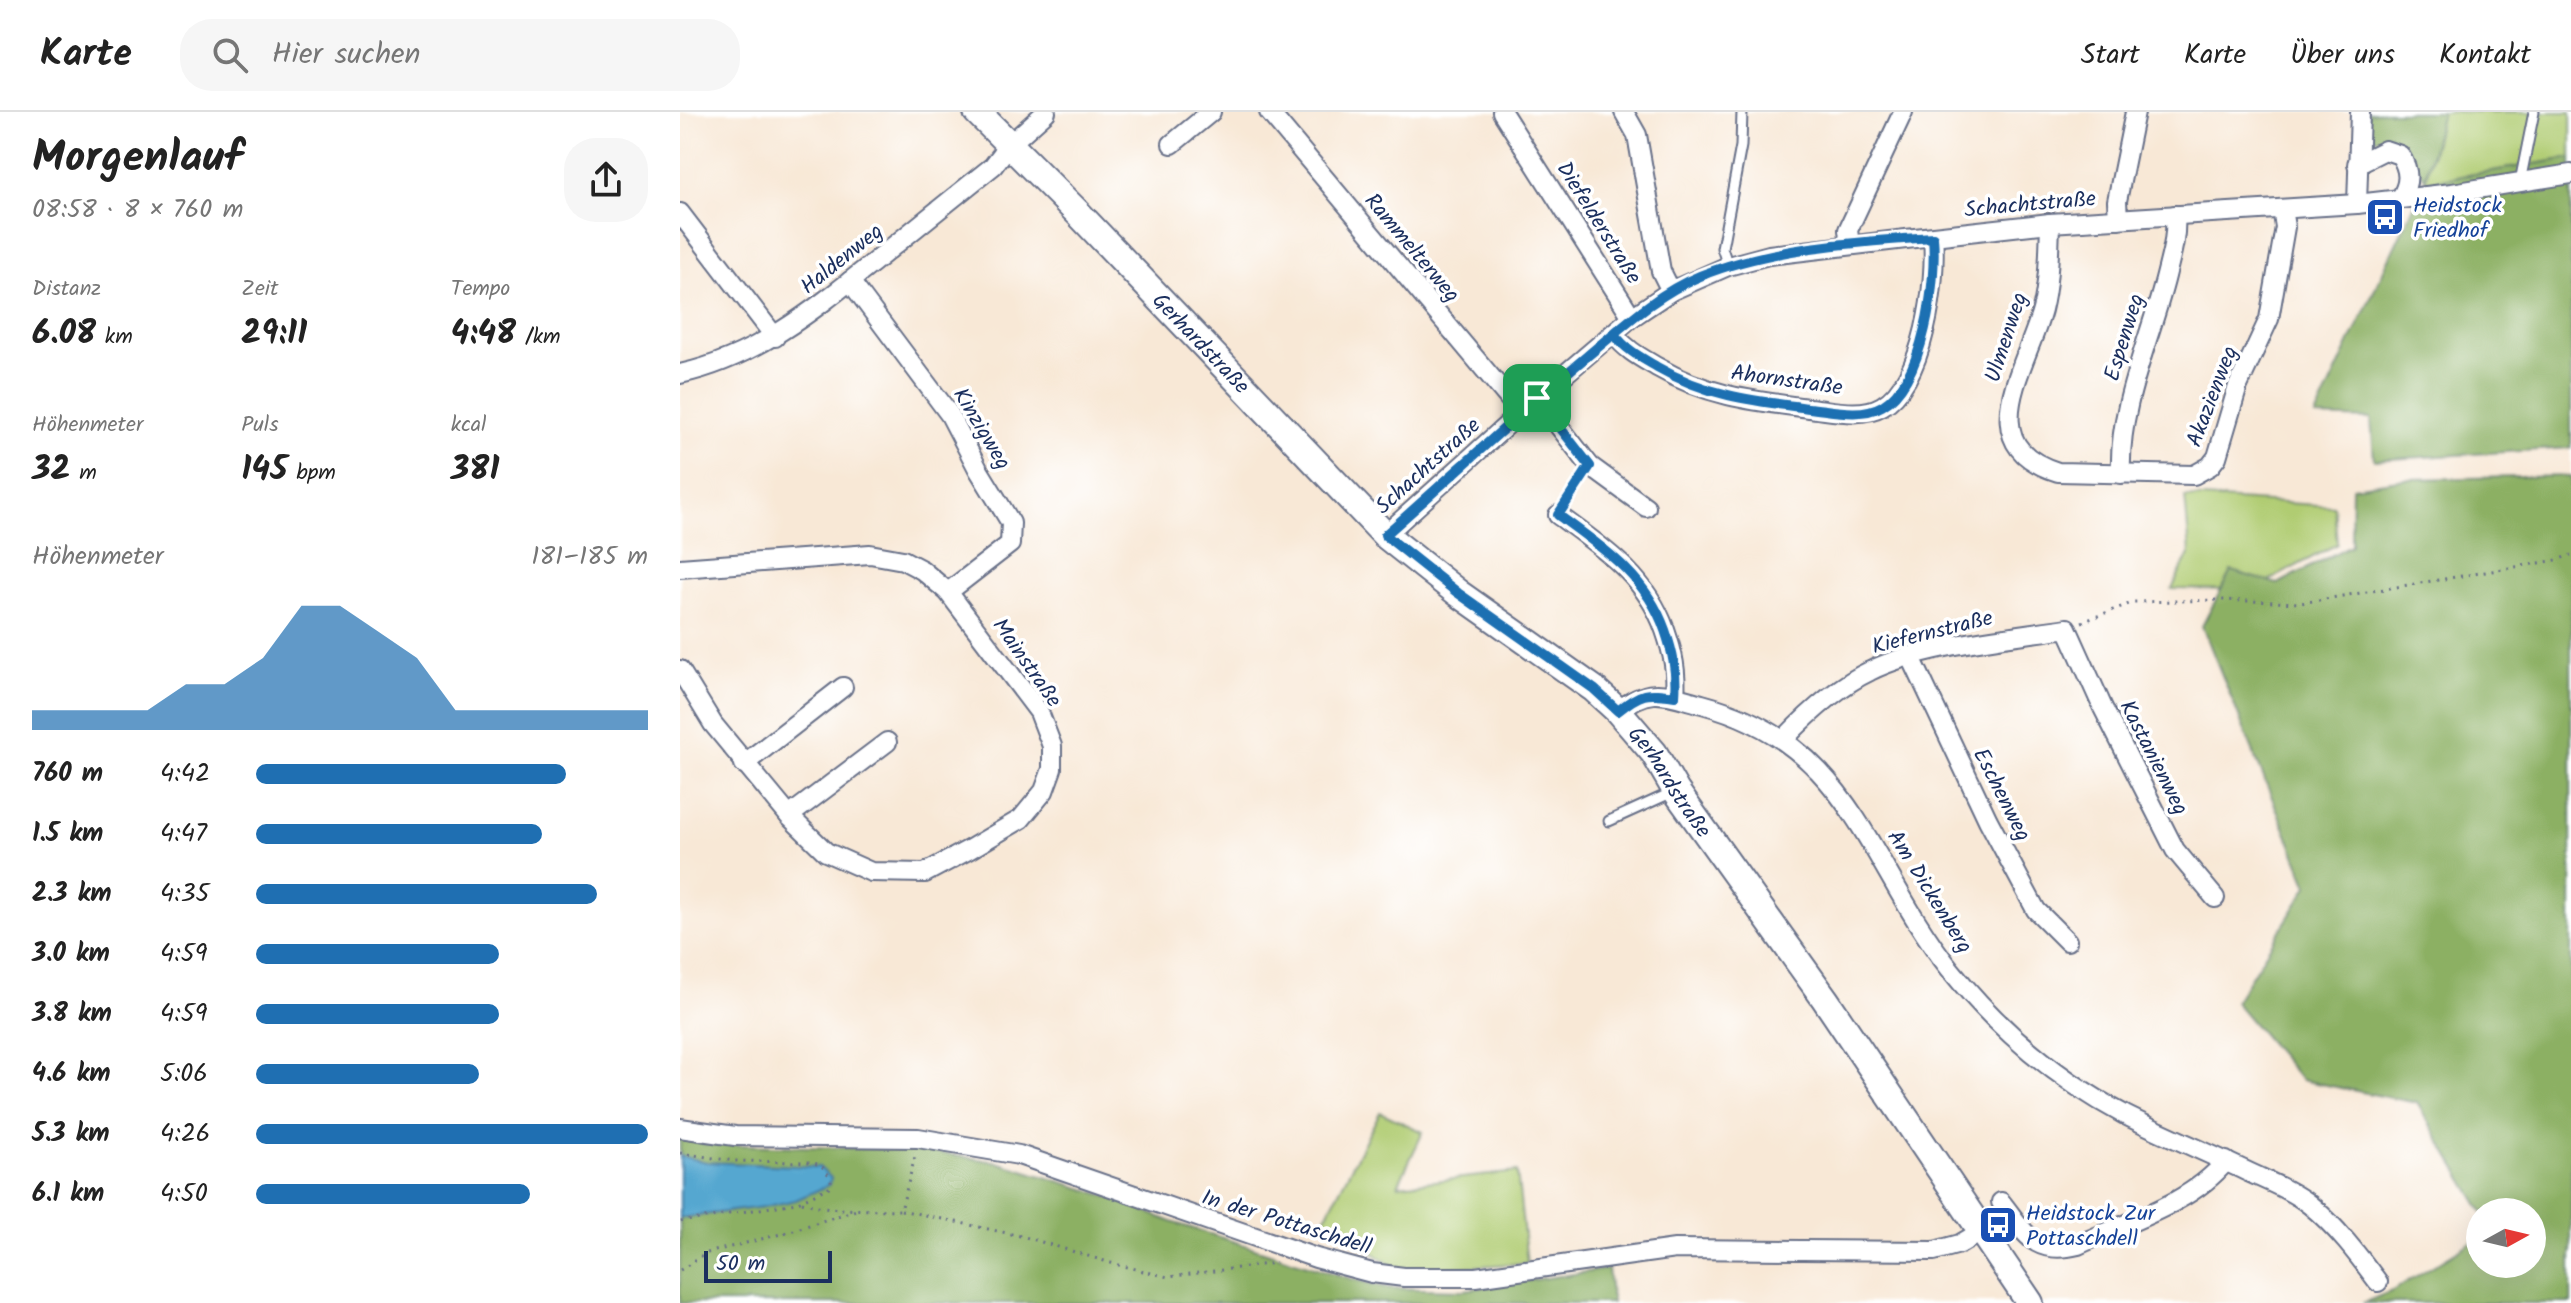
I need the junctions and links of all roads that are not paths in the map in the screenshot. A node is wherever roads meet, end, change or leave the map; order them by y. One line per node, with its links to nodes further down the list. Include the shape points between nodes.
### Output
1 (977, 112): 13 (street, Gerhardstraße)
2 (1046, 112): 13 (street, Haldenweg)
3 (1211, 112): 12 (street)
4 (1269, 112): 34 (street, Rammelterweg)
5 (1502, 112): 29 (street, Diefelderstraße)
6 (1624, 112): 28 (street, via 1637,135 1661,271)
7 (1742, 112): 26 (lane, via 1722,248)
8 (1903, 112): 25 (street, via 1848,230)
9 (2135, 112): 22 (street)
10 (2360, 112): 14 (street)
11 (2534, 112): 16 (lane)
12 (1172, 144)
13 (1009, 145): 27 (street, Haldenweg, via 993,166); 38 (street, Gerhardstraße)
14 (2357, 164): 17 (street, via 2385,150 2400,155 2409,179); 18 (street)
15 (2571, 174): 16 (street, Schachtstraße)
16 (2520, 182): 17 (street, Schachtstraße)
17 (2400, 199): 18 (street, Schachtstraße)
18 (2357, 204): 19 (street, Schachtstraße)
19 (2282, 209): 21 (street, Schachtstraße); 35 (street, Akazienweg, via 2285,227 2269,319 2238,386 2217,457 2194,475)
20 (680, 213): 31 (street)
21 (2175, 215): 22 (street, Schachtstraße); 35 (street, Espenweg, via 2162,293 2127,408)
22 (2118, 219): 23 (street, Schachtstraße)
23 (2050, 223): 24 (street, Schachtstraße); 35 (street, Ulmenweg, via 2044,301 2012,390 2009,421 2017,446 2037,466)
24 (1933, 237): 25 (street, Schachtstraße); 30 (street, Ahornstraße, via 1927,313 1914,367 1900,392 1870,411 1750,401 1699,388 1625,349)
25 (1850, 245): 26 (street, Schachtstraße)
26 (1728, 266): 28 (street, Schachtstraße)
27 (850, 281): 31 (street, Haldenweg); 40 (street, Kinzigweg, via 950,415 1011,523 1010,544)
28 (1671, 291): 29 (street, Schachtstraße)
29 (1632, 317): 30 (street, Schachtstraße)
30 (1614, 334): 33 (street, Schachtstraße)
31 (775, 337): 32 (street, Haldenweg)
32 (680, 374)
33 (1537, 398): 34 (street, Schachtstraße); 36 (street, via 1590,466)
34 (1521, 413): 38 (street, Schachtstraße)
35 (2121, 474)
36 (1646, 507)
37 (1558, 515): 45 (street, via 1618,560 1648,593 1674,657)
38 (1385, 535): 46 (street, Gerhardstraße)
39 (680, 568): 40 (street, Mainstraße, via 870,554 903,560)
40 (948, 592): 51 (street, Mainstraße, via 1039,712 1052,746 1052,769 1044,791 1021,819 925,873 871,872 826,852)
41 (2067, 628): 42 (street, Kiefernstraße); 53 (street, Kastanienweg, via 2175,850)
42 (1911, 657): 47 (street, Kiefernstraße, via 1854,679); 54 (street, Eschenweg, via 2036,910)
43 (680, 670): 49 (street, Mainstraße)
44 (843, 687): 49 (street)
45 (1675, 696): 46 (street, Am Dickenberg, via 1648,692); 47 (street, Am Dickenberg, via 1759,723)
46 (1618, 711): 50 (street, Gerhardstraße, via 1654,753)
47 (1784, 739): 56 (street, Am Dickenberg, via 1847,803 1950,969 2010,1035 2082,1090)
48 (887, 742): 51 (street)
49 (744, 764): 51 (street, Mainstraße)
50 (1676, 791): 52 (lane); 58 (street, Gerhardstraße)
51 (789, 816)
52 (1609, 821)
53 (2215, 898)
54 (2067, 941)
55 (680, 1128): 58 (street, In der Pottaschdell, via 735,1136 918,1138 1019,1155 1316,1258 1394,1275 1476,1277 1675,1249 1934,1251)
56 (2226, 1161): 57 (street, via 2194,1192 2064,1249 2035,1244); 59 (street, Am Dickenberg, via 2310,1205)
57 (2001, 1202)
58 (1982, 1231): 60 (street, Gerhardstraße)
59 (2378, 1282)
60 (2030, 1303)

